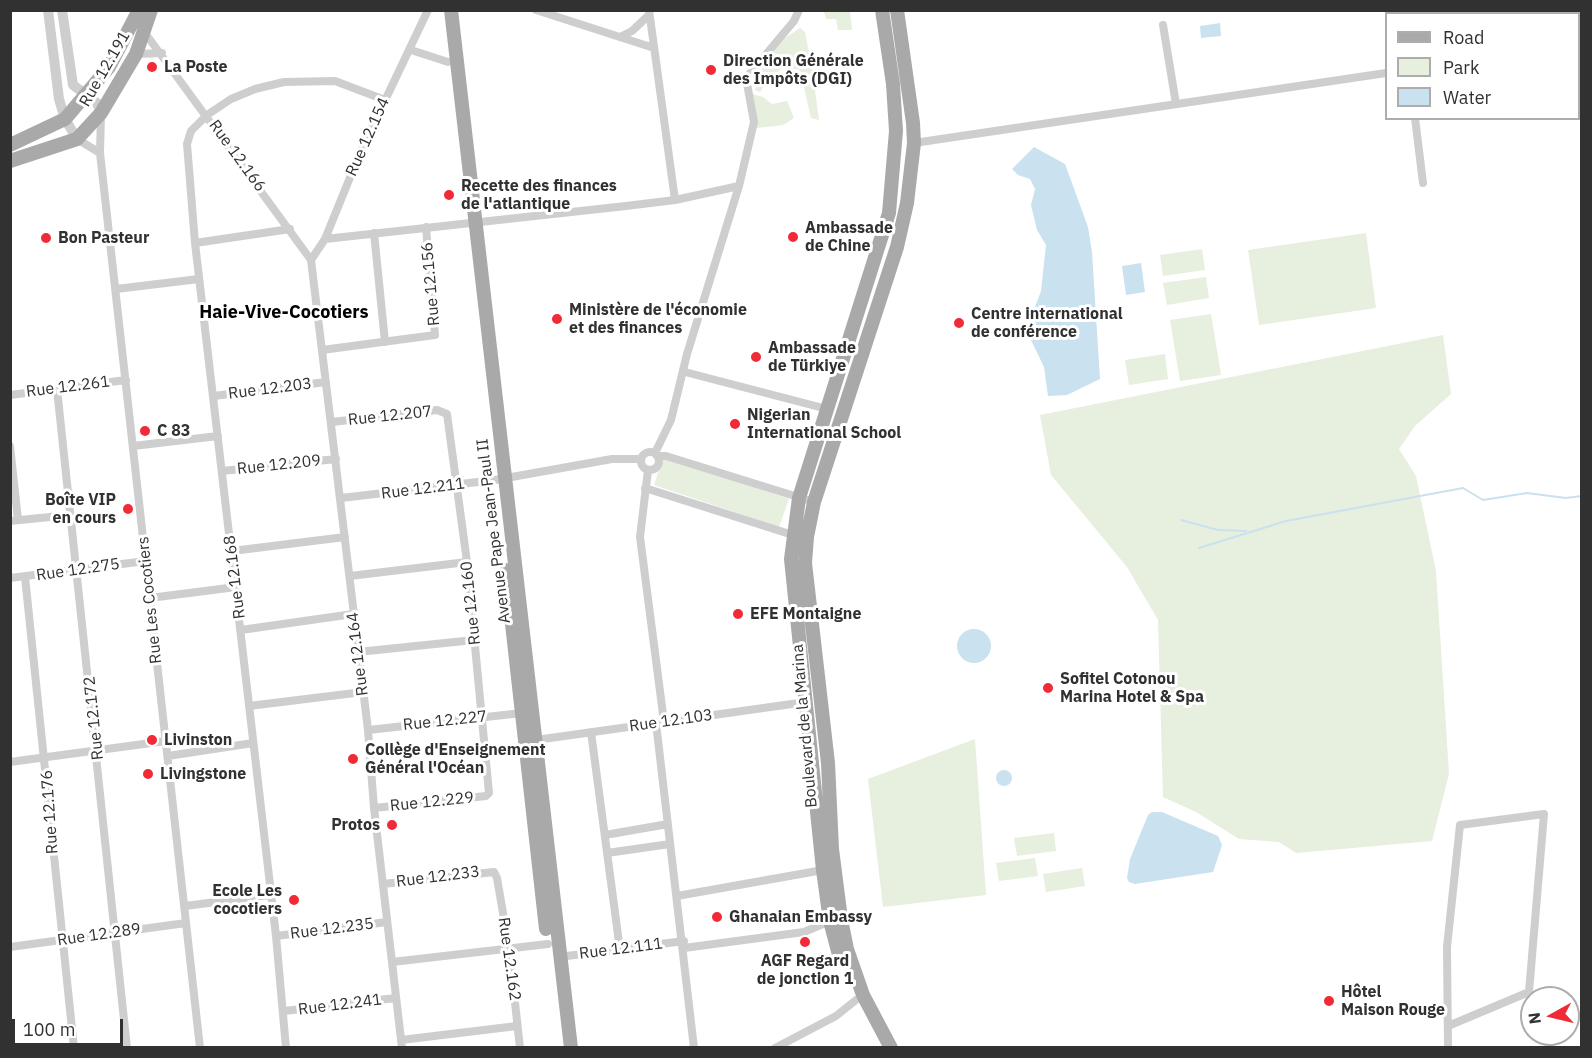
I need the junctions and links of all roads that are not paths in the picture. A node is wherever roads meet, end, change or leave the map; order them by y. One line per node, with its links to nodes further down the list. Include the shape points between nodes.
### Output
1 (48, 10): 27 (street)
2 (62, 10): 22 (street, via 71,79)
3 (436, 10): 11 (street, Rue 12.154)
4 (442, 10): 20 (main road, Avenue Pape Jean-Paul II)
5 (451, 10): 37 (main road, Avenue Pape Jean-Paul II)
6 (536, 10): 15 (street)
7 (799, 10): 35 (street, via 746,78 754,123)
8 (882, 10): 54 (main road, Boulevard de la Marina, via 896,131 891,199)
9 (897, 10): 30 (main road, Boulevard de la Marina)
10 (140, 11): 14 (main road, Rue 12.191); 22 (main road, Rue 12.191, via 109,68)
11 (427, 13): 17 (street, Rue 12.154)
12 (649, 13): 15 (street, via 632,31); 16 (street)
13 (1163, 25): 24 (street)
14 (145, 33): 18 (street, Rue 12.166); 19 (main road, Rue 12.191)
15 (620, 37): 16 (street)
16 (654, 48): 36 (street)
17 (411, 50): 20 (street); 23 (street, Rue 12.154)
18 (162, 53): 19 (street); 26 (street, Rue 12.166)
19 (136, 54): 25 (main road, Rue 12.191)
20 (448, 62): 37 (main road, Avenue Pape Jean-Paul II)
21 (1385, 73): 24 (street)
22 (84, 96): 25 (street, via 97,103); 27 (main road, Rue 12.191)
23 (385, 100): 26 (street, Rue 12.168, via 335,81 284,82 231,99); 41 (street, Rue 12.154)
24 (1176, 104): 30 (street)
25 (101, 113): 29 (main road, Rue 12.191); 32 (street, Rue Les Cocotiers)
26 (207, 115): 39 (street, Rue 12.166); 42 (street, Rue 12.168, via 191,131 187,144)
27 (64, 119): 29 (street); 31 (main road, Rue 12.191)
28 (1415, 120): 34 (street)
29 (77, 139): 32 (street); 33 (main road, Rue 12.191)
30 (914, 143): 70 (main road, Boulevard de la Marina, via 897,247)
31 (10, 145)
32 (100, 153): 45 (street, Rue Les Cocotiers)
33 (10, 161)
34 (1423, 183)
35 (739, 186): 36 (street); 48 (street, via 687,354)
36 (675, 200): 37 (street)
37 (471, 223): 38 (street); 65 (main road, Avenue Pape Jean-Paul II)
38 (426, 226): 40 (street); 46 (street, Rue 12.156, via 435,335)
39 (290, 229): 42 (street); 43 (street, Rue 12.166)
40 (374, 233): 41 (street); 46 (street)
41 (325, 239): 43 (street, Rue 12.154)
42 (195, 243): 44 (street, Rue 12.168)
43 (311, 260): 47 (street, Rue 12.164)
44 (199, 279): 45 (street); 53 (street, Rue 12.168)
45 (116, 289): 49 (street, Rue Les Cocotiers)
46 (385, 342): 47 (street, Rue 12.156)
47 (322, 350): 50 (street, Rue 12.164)
48 (685, 372): 54 (street); 60 (street)
49 (126, 380): 51 (street, Rue 12.261); 59 (street, Rue Les Cocotiers)
50 (326, 382): 53 (street, Rue 12.203); 56 (street, Rue 12.164)
51 (57, 389): 52 (street, Rue 12.261); 71 (street, Rue 12.172)
52 (10, 395)
53 (214, 396): 57 (street, Rue 12.168)
54 (827, 409): 69 (main road, Boulevard de la Marina)
55 (447, 414): 56 (street, Rue 12.207, via 437,410); 66 (street, Rue 12.160)
56 (332, 422): 61 (street, Rue 12.164)
57 (218, 436): 59 (street); 64 (street, Rue 12.168)
58 (10, 446): 72 (street)
59 (133, 446): 76 (street, Rue Les Cocotiers)
60 (656, 455): 62 (street, via 644,453); 63 (street, via 657,466); 69 (street)
61 (336, 459): 64 (street, Rue 12.209); 68 (street, Rue 12.164)
62 (641, 459): 63 (street); 65 (street, Rue 12.211, via 612,459)
63 (648, 470): 67 (street)
64 (222, 471): 75 (street, Rue 12.168)
65 (500, 480): 66 (street, Rue 12.211); 91 (main road, Avenue Pape Jean-Paul II); 97 (main road, Avenue Pape Jean-Paul II)
66 (457, 485): 68 (street, Rue 12.211); 77 (street, Rue 12.160)
67 (645, 488): 73 (street); 93 (street, via 640,537)
68 (341, 498): 74 (street, Rue 12.164)
69 (799, 498): 70 (street); 73 (main road, Boulevard de la Marina)
70 (814, 502): 73 (main road, Boulevard de la Marina)
71 (70, 515): 72 (street); 78 (street, Rue 12.172)
72 (14, 521)
73 (800, 536): 89 (main road, Boulevard de la Marina, via 792,584); 144 (main road, Boulevard de la Marina, via 828,763 832,849 841,919 860,987)
74 (345, 537): 75 (street); 79 (street, Rue 12.164)
75 (232, 551): 82 (street, Rue 12.168)
76 (146, 561): 78 (street, Rue 12.275); 83 (street, Rue Les Cocotiers)
77 (467, 562): 79 (street); 86 (street, Rue 12.160)
78 (78, 570): 80 (street, Rue 12.275); 99 (street, Rue 12.172)
79 (350, 576): 84 (street, Rue 12.164)
80 (25, 577): 81 (street, Rue 12.275); 101 (street, Rue 12.176)
81 (10, 578)
82 (236, 587): 83 (street); 85 (street, Rue 12.168)
83 (150, 598): 96 (street, Rue Les Cocotiers)
84 (353, 614): 85 (street); 87 (street, Rue 12.164)
85 (242, 630): 90 (street, Rue 12.168)
86 (474, 640): 87 (street); 92 (street, Rue 12.160)
87 (358, 652): 88 (street, Rue 12.164)
88 (363, 692): 90 (street); 94 (street, Rue 12.164)
89 (806, 702): 93 (street, Rue 12.103); 109 (main road, Boulevard de la Marina)
90 (249, 706): 98 (street, Rue 12.168)
91 (522, 712): 92 (street, Rue 12.227); 121 (main road, Avenue Pape Jean-Paul II)
92 (483, 717): 94 (street, Rue 12.227); 103 (street, Rue 12.160)
93 (660, 723): 95 (street, Rue 12.103); 105 (street)
94 (368, 730): 104 (street, Rue 12.164)
95 (591, 732): 97 (street, Rue 12.103); 106 (street)
96 (166, 741): 99 (street); 100 (street, Rue Les Cocotiers)
97 (536, 741): 126 (main road, Avenue Pape Jean-Paul II)
98 (253, 743): 100 (street); 112 (street, Rue 12.168)
99 (98, 752): 101 (street); 118 (street, Rue 12.172)
100 (168, 756): 114 (street, Rue Les Cocotiers)
101 (46, 759): 102 (street); 120 (street, Rue 12.176)
102 (10, 762)
103 (489, 793): 104 (street, Rue 12.229)
104 (374, 808): 111 (street, Rue 12.164)
105 (668, 824): 106 (street); 107 (street)
106 (605, 835): 108 (street)
107 (670, 844): 108 (street); 113 (street)
108 (607, 853): 125 (street)
109 (823, 870): 113 (street); 115 (main road, Boulevard de la Marina)
110 (494, 872): 111 (street, Rue 12.233); 124 (street, Rue 12.162)
111 (383, 884): 116 (street, Rue 12.164)
112 (270, 895): 114 (street); 119 (street, Rue 12.168)
113 (677, 896): 122 (street)
114 (185, 906): 117 (street, Rue Les Cocotiers)
115 (830, 921): 122 (street, Rue 12.111, via 804,932); 129 (main road, Boulevard de la Marina)
116 (387, 922): 119 (street, Rue 12.235); 127 (street, Rue 12.164)
117 (186, 923): 118 (street, Rue 12.289); 136 (street, Rue Les Cocotiers)
118 (116, 933): 120 (street, Rue 12.289); 135 (street, Rue 12.172)
119 (276, 936): 130 (street, Rue 12.168)
120 (62, 940): 123 (street, Rue 12.289); 134 (street, Rue 12.176)
121 (548, 944): 124 (street); 139 (main road, Avenue Pape Jean-Paul II)
122 (684, 944): 125 (street, Rue 12.111); 141 (street)
123 (10, 947)
124 (509, 948): 127 (street); 131 (street, Rue 12.162)
125 (620, 950): 126 (street, Rue 12.111)
126 (559, 957): 140 (main road, Avenue Pape Jean-Paul II)
127 (392, 962): 128 (street, Rue 12.164)
128 (396, 998): 130 (street, Rue 12.241); 133 (street, Rue 12.164)
129 (856, 1000): 142 (street, via 836,1016); 143 (main road, Boulevard de la Marina)
130 (284, 1011): 137 (street, Rue 12.168)
131 (517, 1026): 133 (street); 138 (street, Rue 12.162)
132 (1448, 1026): 132 (street, via 1447,947 1460,825 1544,814 1529,992); 145 (street)
133 (401, 1044)
134 (74, 1047)
135 (128, 1047)
136 (200, 1047)
137 (286, 1047)
138 (520, 1047)
139 (562, 1047)
140 (571, 1047)
141 (694, 1047)
142 (775, 1047)
143 (881, 1047)
144 (891, 1047)
145 (1448, 1047)

